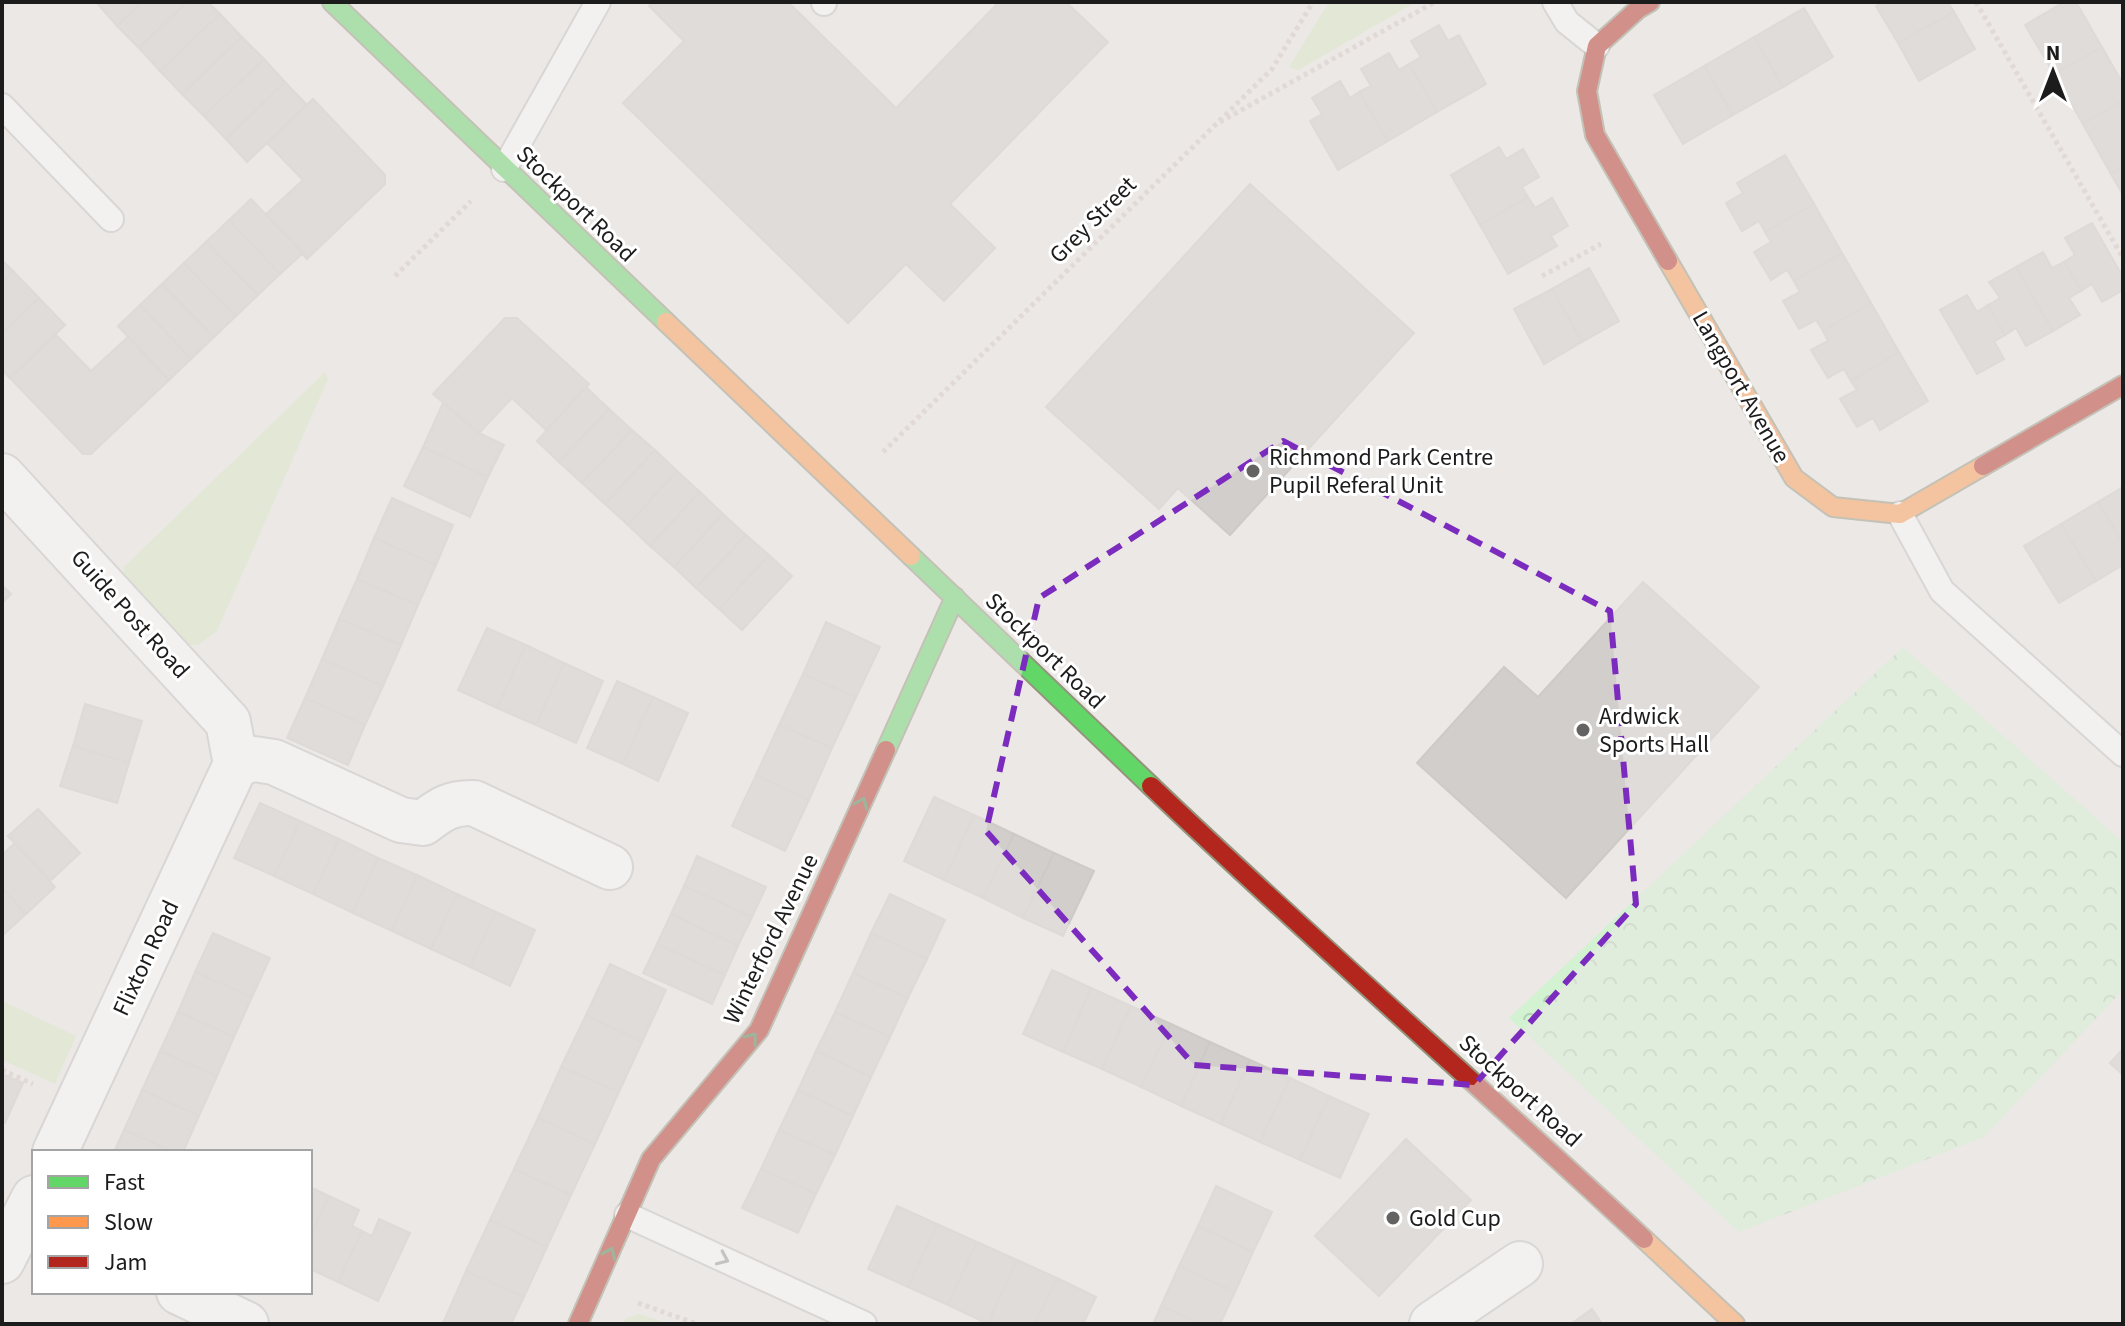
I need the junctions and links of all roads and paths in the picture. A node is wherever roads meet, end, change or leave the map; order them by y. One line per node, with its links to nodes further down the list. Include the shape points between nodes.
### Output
1 (332, 2): 11 (main road, Stockport Road)
2 (598, 2): 11 (lane)
3 (1313, 2): 10 (path, Grey Street, via 1272,69)
4 (1435, 2): 10 (path)
5 (1555, 2): 8 (lane, via 1567,22)
6 (1650, 2): 8 (main road)
7 (1976, 2): 14 (path)
8 (1597, 46): 13 (main road, Langport Avenue, via 1587,91 1595,135)
9 (2, 106): 12 (lane)
10 (1214, 126): 18 (path, Grey Street)
11 (504, 169): 15 (path); 21 (main road, Stockport Road)
12 (111, 219)
13 (1644, 220): 16 (path); 20 (main road, Langport Avenue, via 1794,478 1833,507)
14 (2123, 258)
15 (395, 276)
16 (1542, 276)
17 (2123, 385): 20 (main road)
18 (883, 452)
19 (2, 476): 23 (street, Guide Post Road, via 228,722)
20 (1900, 514): 22 (lane, via 1942,591)
21 (955, 597): 27 (main road, Winterford Avenue, one-way to 21, via 651,1159 759,1030); 39 (main road, Stockport Road, via 1262,892)
22 (2123, 754)
23 (236, 764): 24 (street, via 254,759 274,762 401,820 423,823 455,803 474,803); 25 (street, Flixton Road)
24 (610, 867)
25 (56, 1150)
26 (32, 1202): 28 (street)
27 (627, 1215): 35 (main road, Winterford Avenue, one-way to 27); 37 (lane, one-way to 37)
28 (2, 1261)
29 (1520, 1264): 38 (street)
30 (32, 1266): 31 (street)
31 (2, 1272)
32 (183, 1294): 34 (street)
33 (624, 1298): 36 (path)
34 (246, 1324)
35 (578, 1324)
36 (697, 1324)
37 (864, 1324)
38 (1432, 1324)
39 (1735, 1324)

